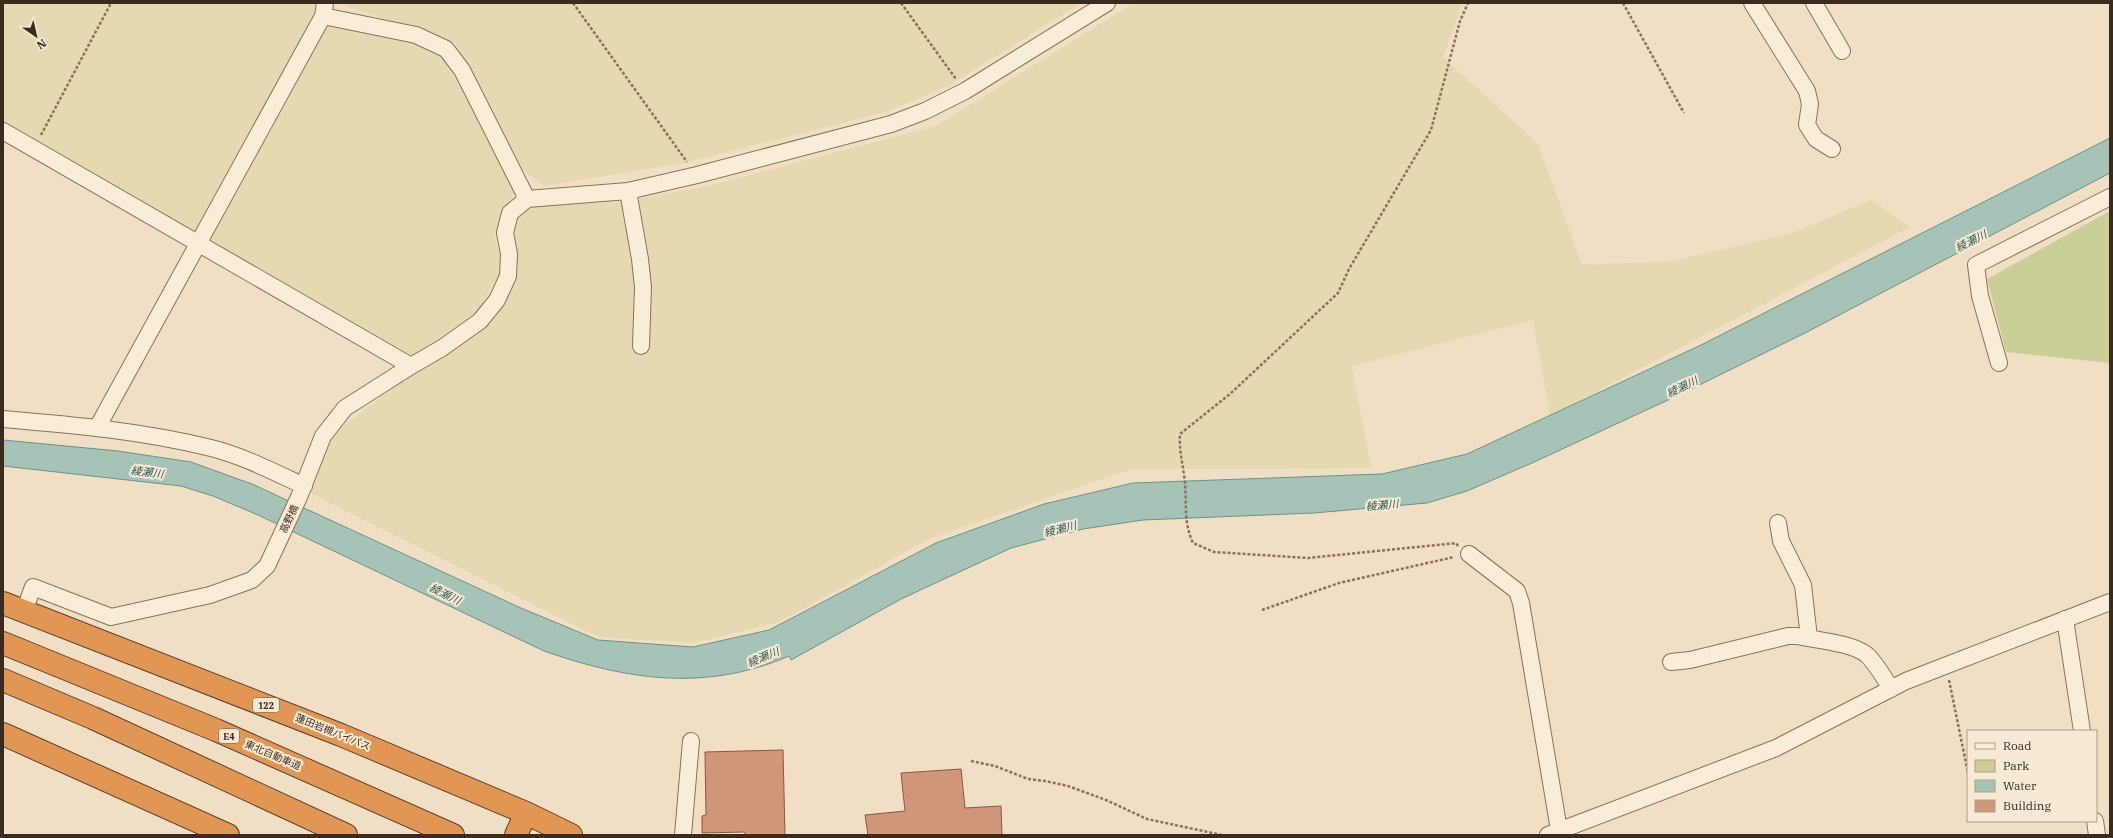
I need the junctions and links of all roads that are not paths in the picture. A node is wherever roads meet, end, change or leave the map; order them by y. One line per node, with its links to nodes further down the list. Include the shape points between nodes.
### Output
1 (1107, 3): 8 (street, via 965,91 925,111 871,130 697,176)
2 (1752, 3): 7 (street, via 1807,91 1810,104 1807,125 1816,139)
3 (1814, 3): 5 (street)
4 (324, 9): 10 (street, via 416,35 446,49 462,70); 11 (street)
5 (1842, 51)
6 (3, 131): 11 (street)
7 (1832, 149)
8 (628, 191): 10 (street); 12 (street, via 643,287)
9 (2110, 196): 13 (street, via 1976,265 1980,296)
10 (527, 199): 14 (street, 高野橋, via 510,213 505,233 509,254 508,276 497,300 480,321)
11 (200, 244): 14 (street); 16 (street)
12 (641, 346)
13 (1999, 363)
14 (411, 366): 17 (street, 高野橋, via 345,408 323,436)
15 (3, 419): 16 (street)
16 (97, 428): 17 (street, via 212,448 249,461)
17 (302, 492): 22 (street, 高野橋, via 267,566 252,580 210,595 111,617 33,587)
18 (1778, 523): 24 (street, via 1781,541 1803,585)
19 (1469, 554): 34 (street, via 1516,592 1521,603)
20 (2110, 602): 23 (street)
21 (3, 603): 22 (highway, 蓮田岩槻バイパス / 122)
22 (24, 611): 32 (highway, 蓮田岩槻バイパス / 122, via 341,735)
23 (2065, 619): 28 (street); 29 (street)
24 (1809, 638): 26 (street, via 1788,636 1690,660); 28 (street, via 1855,648 1877,667)
25 (3, 643): 37 (highway, 東北自動車道 / E4, via 216,730)
26 (1671, 662)
27 (3, 680): 36 (highway, via 93,718)
28 (1891, 689): 34 (street, via 1776,748)
29 (2082, 730)
30 (3, 734): 35 (highway)
31 (691, 741): 40 (street)
32 (526, 813): 38 (highway); 39 (highway, 蓮田岩槻バイパス / 122)
33 (2095, 822): 41 (street)
34 (1553, 833)
35 (228, 835)
36 (346, 835)
37 (453, 835)
38 (516, 835)
39 (571, 835)
40 (683, 835)
41 (2097, 835)

